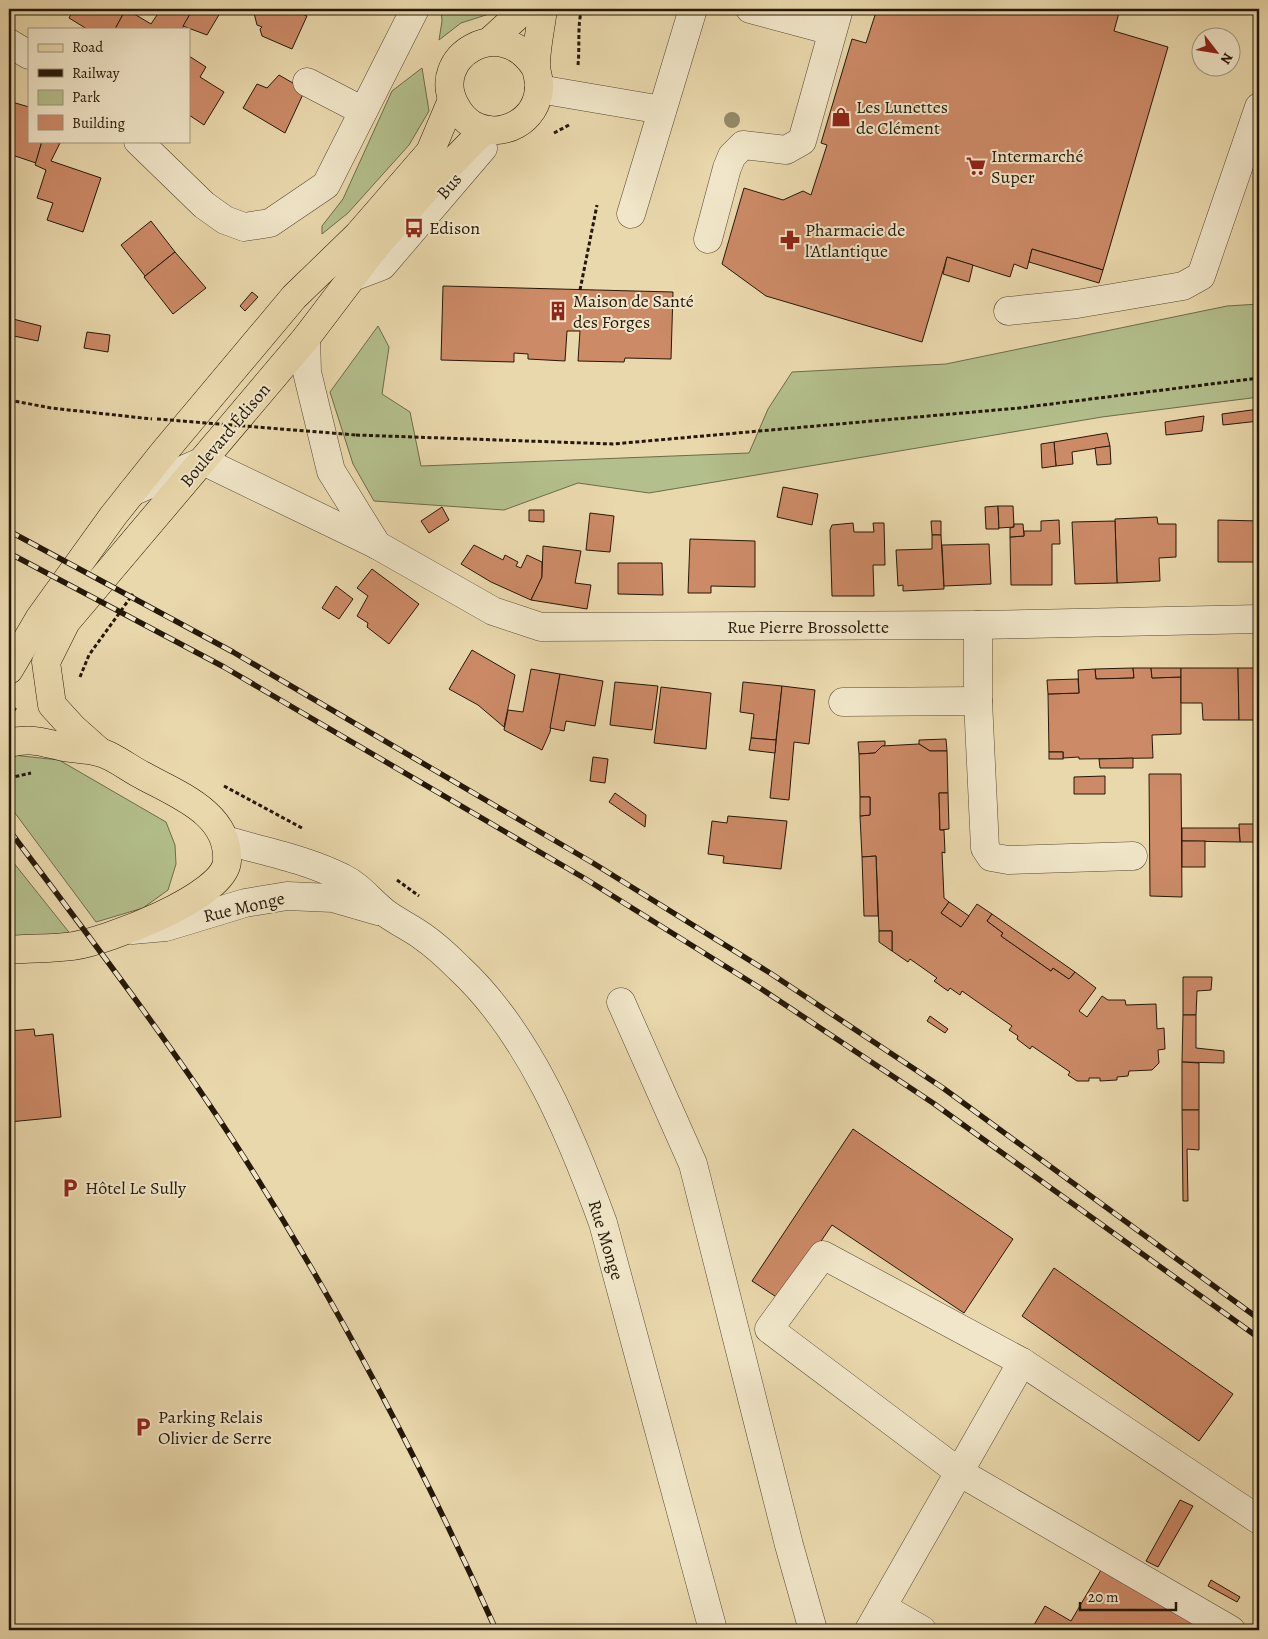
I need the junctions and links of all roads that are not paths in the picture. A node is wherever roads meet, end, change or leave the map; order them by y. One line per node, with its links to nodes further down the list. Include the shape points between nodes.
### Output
1 (526, 9): 7 (main road, Boulevard Édison)
2 (543, 9): 10 (main road, Boulevard Édison)
3 (693, 9): 14 (street)
4 (750, 9): 6 (street)
5 (407, 11): 15 (street)
6 (836, 20): 20 (street, via 802,141 786,150 743,145 732,156)
7 (490, 41): 10 (main road, via 518,48 529,57); 12 (main road, Boulevard Édison, via 462,55 453,68)
8 (9, 43): 9 (street)
9 (28, 54)
10 (537, 78): 14 (street, via 573,95); 16 (main road, Boulevard Édison, via 534,107 526,119 513,127)
11 (307, 82): 15 (street)
12 (452, 100): 16 (main road, via 459,114 471,124); 24 (main road, Boulevard Édison, via 430,152 358,235 294,297)
13 (1259, 107): 18 (street)
14 (662, 110): 19 (street)
15 (363, 111): 17 (street, via 326,185 270,223 244,227 225,220 204,205)
16 (492, 130): 22 (main road, Boulevard Édison, via 420,194)
17 (139, 142)
18 (1253, 150): 21 (street, via 1201,276 1183,286 1077,304)
19 (631, 214)
20 (708, 240)
21 (1008, 311)
22 (306, 338): 23 (main road, Boulevard Édison); 25 (street, Rue Pierre Brossolette, via 307,372 331,471)
23 (203, 461): 24 (street); 25 (street, Rue Pierre Brossolette); 32 (main road, Boulevard Édison, via 66,622 46,662 52,705)
24 (132, 492): 28 (main road, Boulevard Édison, via 39,620)
25 (377, 544): 27 (street, Rue Pierre Brossolette, via 493,610 540,627)
26 (1259, 619): 27 (street, Rue Pierre Brossolette)
27 (978, 625): 29 (street)
28 (9, 670)
29 (978, 701): 30 (street); 34 (street, via 985,848 991,857 1008,860)
30 (843, 702)
31 (9, 742): 32 (main road, via 44,740 63,747)
32 (100, 752): 33 (main road, via 203,810 216,823)
33 (225, 840): 35 (street, Rue Monge, via 308,862 346,879); 36 (main road, via 227,863 219,879 208,890)
34 (1133, 856)
35 (386, 913): 36 (street, Rue Monge, via 333,898 287,896 245,904 166,928); 43 (street, Rue Monge, via 422,936 461,969 488,999 542,1082 581,1164 603,1223)
36 (131, 930): 37 (main road, via 73,946)
37 (9, 950)
38 (621, 1002): 44 (street, via 693,1164)
39 (1022, 1362): 40 (street); 40 (street, via 823,1255 769,1329); 41 (street)
40 (959, 1472): 42 (street); 47 (street)
41 (1259, 1520)
42 (882, 1607): 45 (street); 46 (street)
43 (713, 1630)
44 (813, 1630)
45 (869, 1630)
46 (922, 1630)
47 (1231, 1630)

